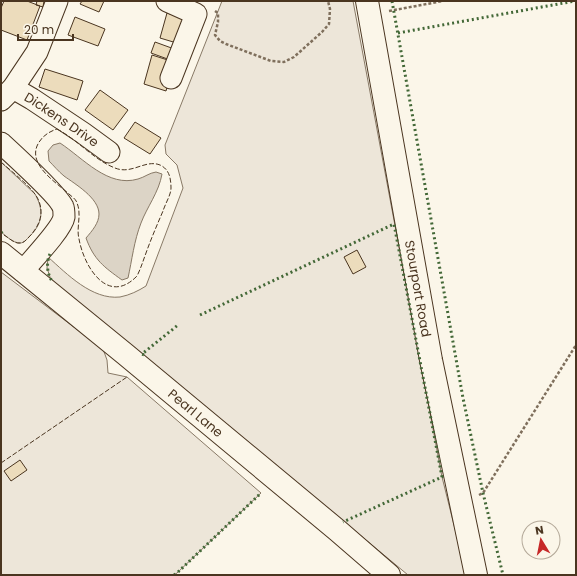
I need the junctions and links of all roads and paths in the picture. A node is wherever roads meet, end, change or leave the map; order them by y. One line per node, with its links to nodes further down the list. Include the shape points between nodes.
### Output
1 (57, 1): 8 (street, Dickens Drive, via 37,52)
2 (167, 1): 5 (street)
3 (328, 1): 5 (path, via 329,24 294,57 284,62 271,61 220,41 215,35 218,13 211,9)
4 (443, 1): 6 (path)
5 (199, 8): 7 (street)
6 (368, 8): 14 (main road, Stourport Road, via 431,360)
7 (171, 78)
8 (7, 94): 10 (street, Dickens Drive, via 32,99)
9 (1, 143): 12 (street, via 49,189 64,208 64,217 59,227)
10 (109, 152)
11 (1, 253): 12 (main road, Pearl Lane)
12 (23, 270): 15 (main road, Pearl Lane)
13 (576, 345): 14 (path, via 483,493)
14 (460, 505): 16 (main road, Stourport Road)
15 (389, 575)
16 (476, 575)

